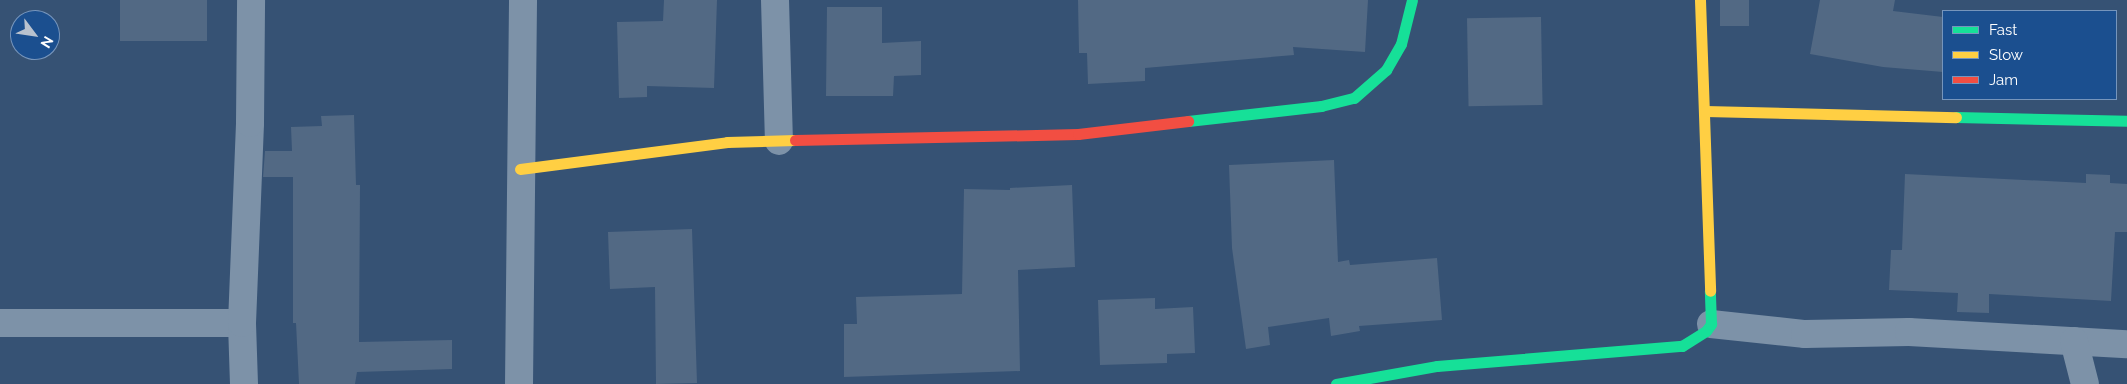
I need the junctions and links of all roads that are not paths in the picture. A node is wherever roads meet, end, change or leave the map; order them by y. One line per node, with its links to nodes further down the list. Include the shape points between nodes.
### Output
1 (251, 0): 11 (street)
2 (522, 0): 9 (street)
3 (775, 0): 8 (street)
4 (1412, 0): 8 (street, via 1401,44 1386,70 1354,98 1321,106 1078,134)
5 (1700, 0): 6 (street)
6 (1705, 111): 7 (street); 12 (street)
7 (2127, 121)
8 (779, 142): 9 (street, via 727,142)
9 (520, 169): 16 (street)
10 (0, 322): 11 (street)
11 (242, 323): 15 (street)
12 (1711, 324): 13 (street, via 1804,334 1909,332); 17 (street, via 1682,346 1437,366)
13 (2074, 341): 14 (street); 18 (street)
14 (2127, 344)
15 (244, 384)
16 (518, 384)
17 (1336, 384)
18 (2085, 384)

